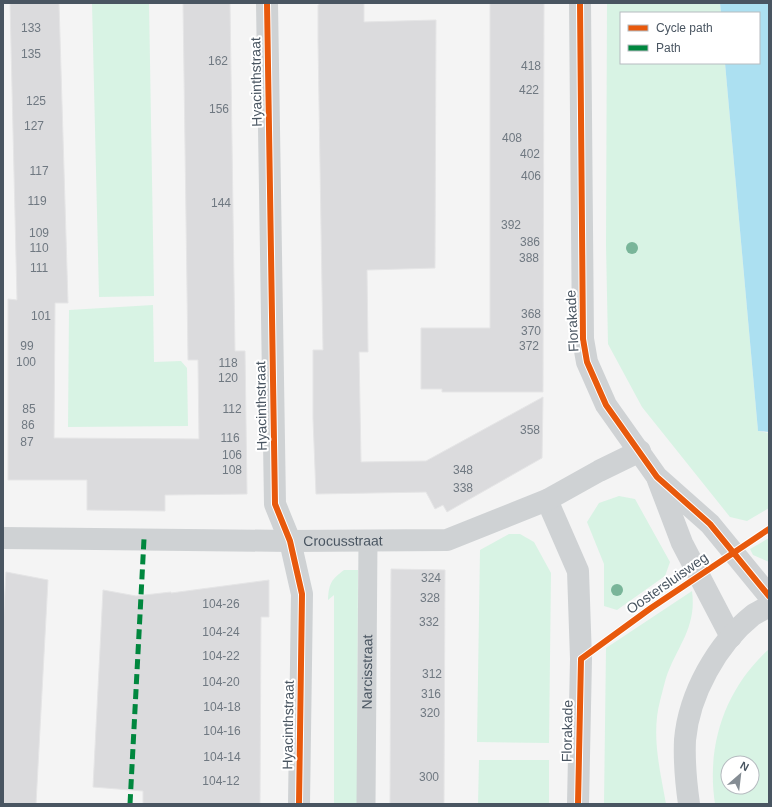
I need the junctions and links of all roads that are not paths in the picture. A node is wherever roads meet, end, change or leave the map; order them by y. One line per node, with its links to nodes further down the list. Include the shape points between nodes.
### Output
1 (267, 3): 8 (street, Hyacinthstraat, via 275,504)
2 (580, 3): 3 (street, Florakade, via 583,339 587,362 606,405)
3 (640, 451): 4 (street, Florakade); 5 (street, Crocusstraat)
4 (657, 477): 9 (street, Florakade, via 710,524); 11 (street, Florakade, via 682,543)
5 (547, 500): 7 (street, Crocusstraat, via 447,540); 14 (street, Florakade, via 578,571 581,659)
6 (3, 538): 8 (street, Crocusstraat)
7 (368, 540): 8 (street, Crocusstraat); 13 (lane, Narcisstraat)
8 (290, 541): 12 (street, Hyacinthstraat, via 302,594)
9 (769, 596)
10 (769, 606): 11 (street, via 754,615)
11 (731, 637): 15 (street, via 708,669 690,714 684,764)
12 (299, 804)
13 (366, 804)
14 (578, 804)
15 (689, 804)

